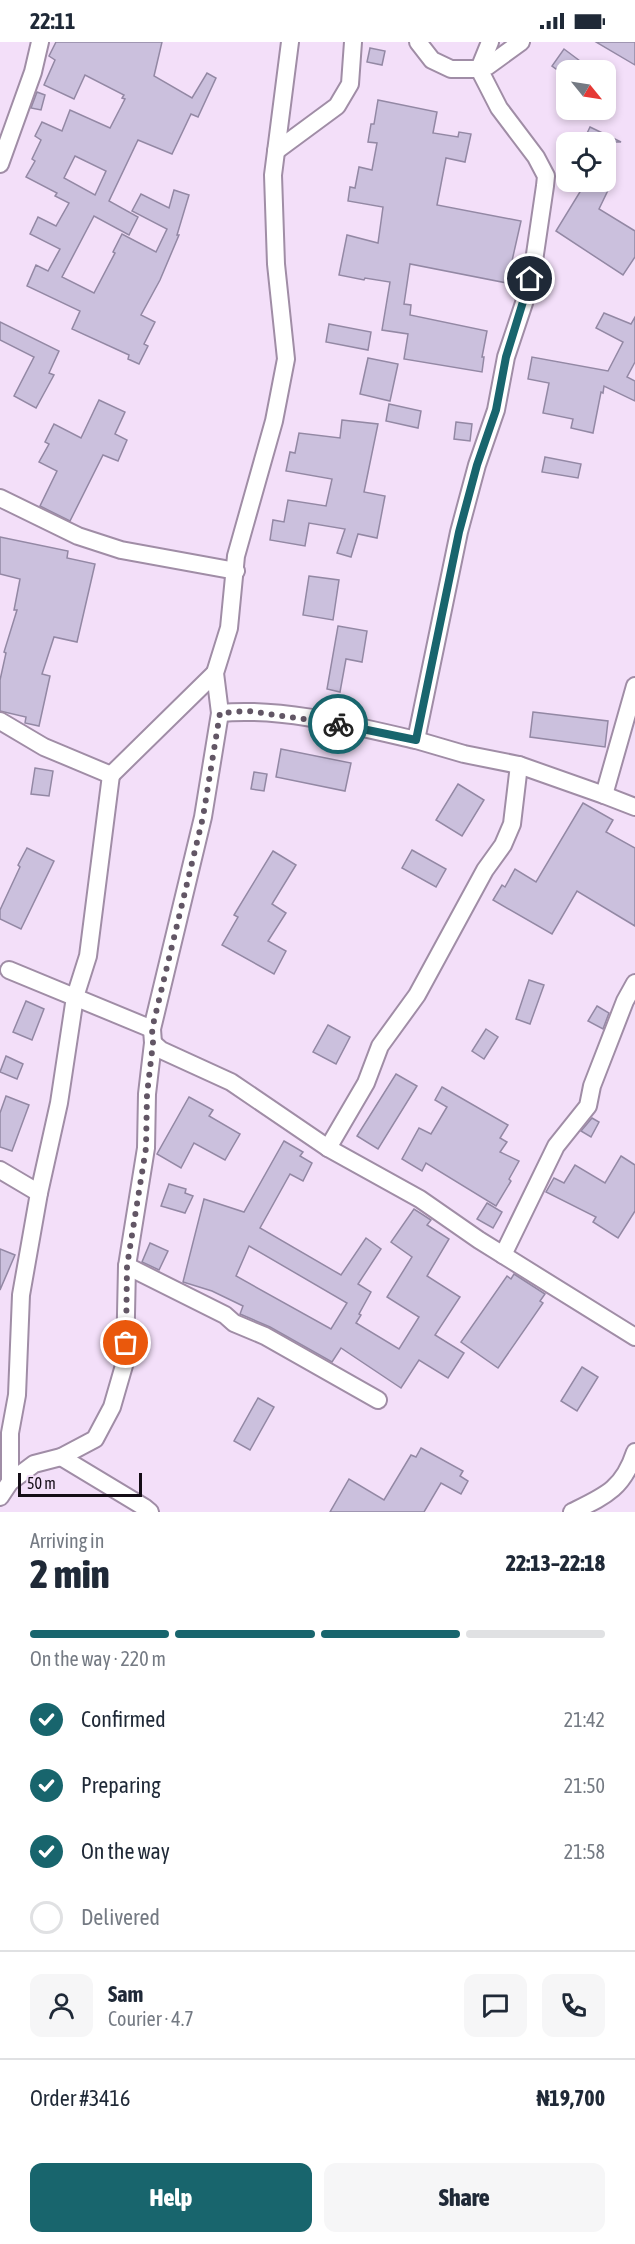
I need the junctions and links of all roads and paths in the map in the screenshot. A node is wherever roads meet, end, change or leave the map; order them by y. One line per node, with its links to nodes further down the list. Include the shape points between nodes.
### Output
1 (40, 42): 9 (street)
2 (290, 42): 8 (street)
3 (353, 42): 8 (street, via 350,84 337,106)
4 (418, 42): 7 (street, via 432,60 451,69)
5 (490, 42): 7 (street)
6 (520, 42): 7 (street)
7 (479, 69): 16 (street, via 499,108 546,176 526,297 459,532)
8 (276, 151): 11 (street, via 276,264 286,359 274,421 241,534)
9 (0, 164)
10 (0, 498): 11 (street, via 78,536 121,550)
11 (236, 571): 12 (street, via 230,628)
12 (215, 673): 14 (street); 18 (street)
13 (635, 686): 19 (street)
14 (220, 713): 16 (street, via 248,711 297,717); 24 (street, via 203,817)
15 (0, 721): 18 (street, via 44,747)
16 (416, 740): 17 (street)
17 (519, 765): 19 (street); 25 (street, via 512,824 502,845 417,995 380,1046 366,1083)
18 (111, 775): 23 (street, via 88,956)
19 (604, 795): 20 (street)
20 (635, 807)
21 (9, 970): 23 (street)
22 (635, 983): 28 (street, via 592,1086 588,1106 556,1146)
23 (75, 996): 24 (street); 27 (street, via 59,1103)
24 (152, 1036): 25 (street, via 161,1050 231,1082); 29 (street, via 146,1148)
25 (328, 1148): 28 (street, via 420,1199)
26 (0, 1170): 27 (street)
27 (39, 1193): 34 (street, via 21,1295)
28 (503, 1255): 30 (street)
29 (127, 1266): 31 (street, via 265,1336); 33 (street, via 125,1362 112,1407 95,1439)
30 (635, 1337)
31 (378, 1400)
32 (635, 1452): 37 (street, via 620,1483)
33 (61, 1457): 34 (street, via 34,1464); 36 (street)
34 (10, 1482): 35 (street)
35 (0, 1497)
36 (150, 1512)
37 (572, 1512)

